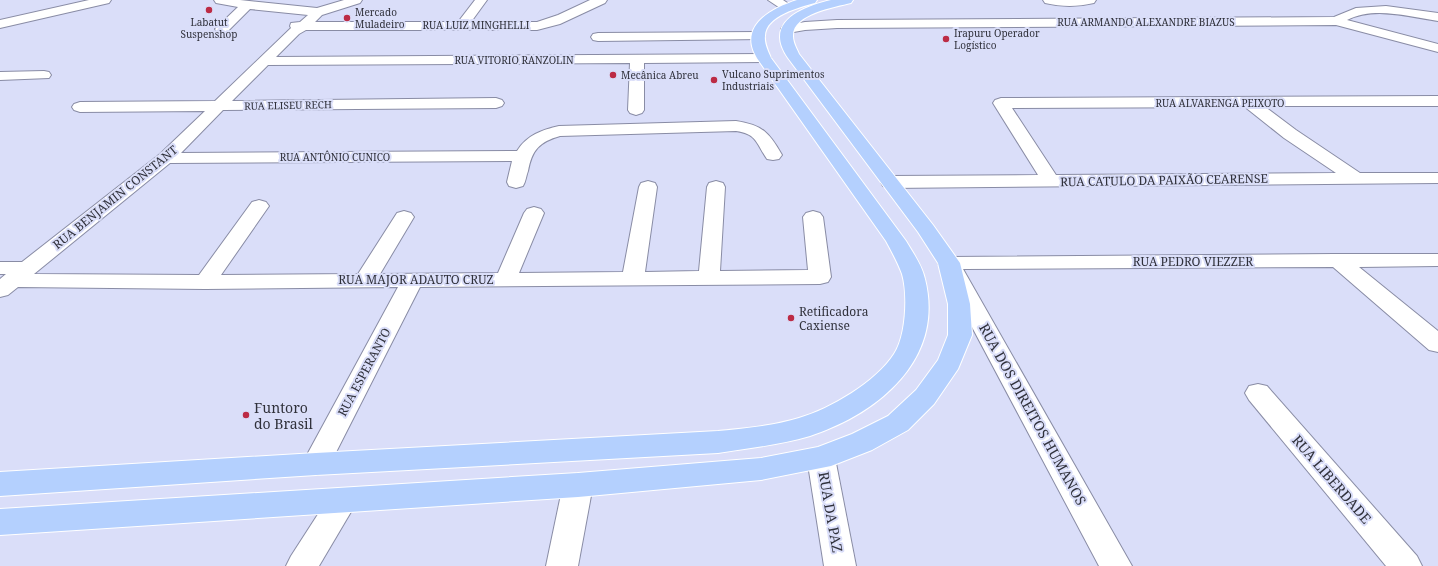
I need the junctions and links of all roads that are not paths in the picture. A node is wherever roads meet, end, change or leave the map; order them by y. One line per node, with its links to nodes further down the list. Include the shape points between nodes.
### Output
1 (105, 0): 10 (street)
2 (220, 0): 12 (street)
3 (347, 0): 17 (street)
4 (356, 0): 17 (street)
5 (481, 0): 21 (street)
6 (601, 0): 11 (street, RUA LUIZ MINGHELLI)
7 (847, 0): 13 (highway)
8 (1049, 0): 9 (street, via 1073,3)
9 (1090, 0)
10 (88, 2): 19 (street)
11 (586, 3): 21 (street, RUA LUIZ MINGHELLI, via 560,21 537,26)
12 (247, 4): 14 (street, via 253,8); 22 (street)
13 (813, 5): 15 (highway); 20 (street, RUA ARMANDO ALEXANDRE BIAZUS, via 818,20)
14 (289, 11): 17 (street); 17 (street)
15 (783, 12): 20 (street, RUA ARMANDO ALEXANDRE BIAZUS, via 805,26); 24 (highway, via 772,15 760,29); 43 (highway, via 788,46 793,55)
16 (1438, 17): 18 (street, via 1374,11 1356,12)
17 (308, 18): 21 (street, RUA LUIZ MINGHELLI); 27 (street, RUA BENJAMIN CONSTANT)
18 (1336, 21): 20 (street, RUA ARMANDO ALEXANDRE BIAZUS); 25 (street)
19 (0, 24)
20 (837, 24)
21 (462, 25)
22 (222, 29)
23 (598, 37): 24 (street)
24 (761, 47): 26 (street, RUA VITORIO RANZOLIN); 63 (highway, via 910,265 917,295 914,323 909,349 892,375 864,397 838,412 802,428 767,435 718,442)
25 (1438, 48)
26 (637, 59): 27 (street, RUA VITORIO RANZOLIN); 35 (street)
27 (265, 61): 33 (street, RUA BENJAMIN CONSTANT)
28 (44, 75): 29 (street)
29 (0, 76)
30 (1438, 101): 32 (street, RUA ALVARENGA PEIXOTO)
31 (496, 103): 33 (street, RUA ELISEU RECH)
32 (1250, 103): 39 (street); 41 (street, RUA ALVARENGA PEIXOTO, via 1001,103)
33 (219, 105): 34 (street, RUA ELISEU RECH); 38 (street, RUA BENJAMIN CONSTANT)
34 (80, 107)
35 (636, 110)
36 (773, 155): 37 (street, via 764,137 750,128 736,126 559,131 543,135 531,143)
37 (521, 156): 38 (street, RUA ANTÔNIO CUNICO); 42 (street)
38 (166, 158): 53 (street, RUA BENJAMIN CONSTANT)
39 (1355, 178): 40 (street, RUA CATULO DA PAIXÃO CEARENSE); 41 (street, RUA CATULO DA PAIXÃO CEARENSE)
40 (1438, 178)
41 (1051, 181): 43 (street, RUA CATULO DA PAIXÃO CEARENSE)
42 (516, 182)
43 (890, 182): 52 (highway)
44 (648, 187): 54 (street)
45 (716, 187): 55 (street)
46 (259, 206): 59 (street)
47 (534, 213): 56 (street)
48 (404, 217): 57 (street)
49 (813, 217): 55 (street, RUA MAJOR ADAUTO CRUZ, via 820,277)
50 (1338, 260): 51 (street, RUA PEDRO VIEZZER); 52 (street, RUA PEDRO VIEZZER); 60 (street)
51 (1438, 260)
52 (949, 263): 62 (highway, via 959,304 960,335 949,363 925,397 898,423 862,442); 71 (street, RUA DOS DIREITOS HUMANOS)
53 (10, 277): 59 (street, RUA MAJOR ADAUTO CRUZ)
54 (633, 278): 55 (street, RUA MAJOR ADAUTO CRUZ); 56 (street, RUA MAJOR ADAUTO CRUZ)
55 (709, 278)
56 (506, 279): 58 (street, RUA MAJOR ADAUTO CRUZ)
57 (365, 280): 58 (street, RUA MAJOR ADAUTO CRUZ); 59 (street, RUA MAJOR ADAUTO CRUZ)
58 (413, 280): 63 (street, RUA ESPERANTO)
59 (205, 282)
60 (1438, 344)
61 (1258, 393): 72 (street, RUA LIBERDADE)
62 (821, 458): 65 (highway, via 761,469); 70 (street, RUA DA PAZ)
63 (316, 464): 64 (highway)
64 (0, 484)
65 (578, 484): 66 (highway); 69 (street)
66 (343, 500): 67 (highway); 68 (street)
67 (0, 522)
68 (302, 566)
69 (562, 566)
70 (840, 566)
71 (1116, 566)
72 (1406, 566)

